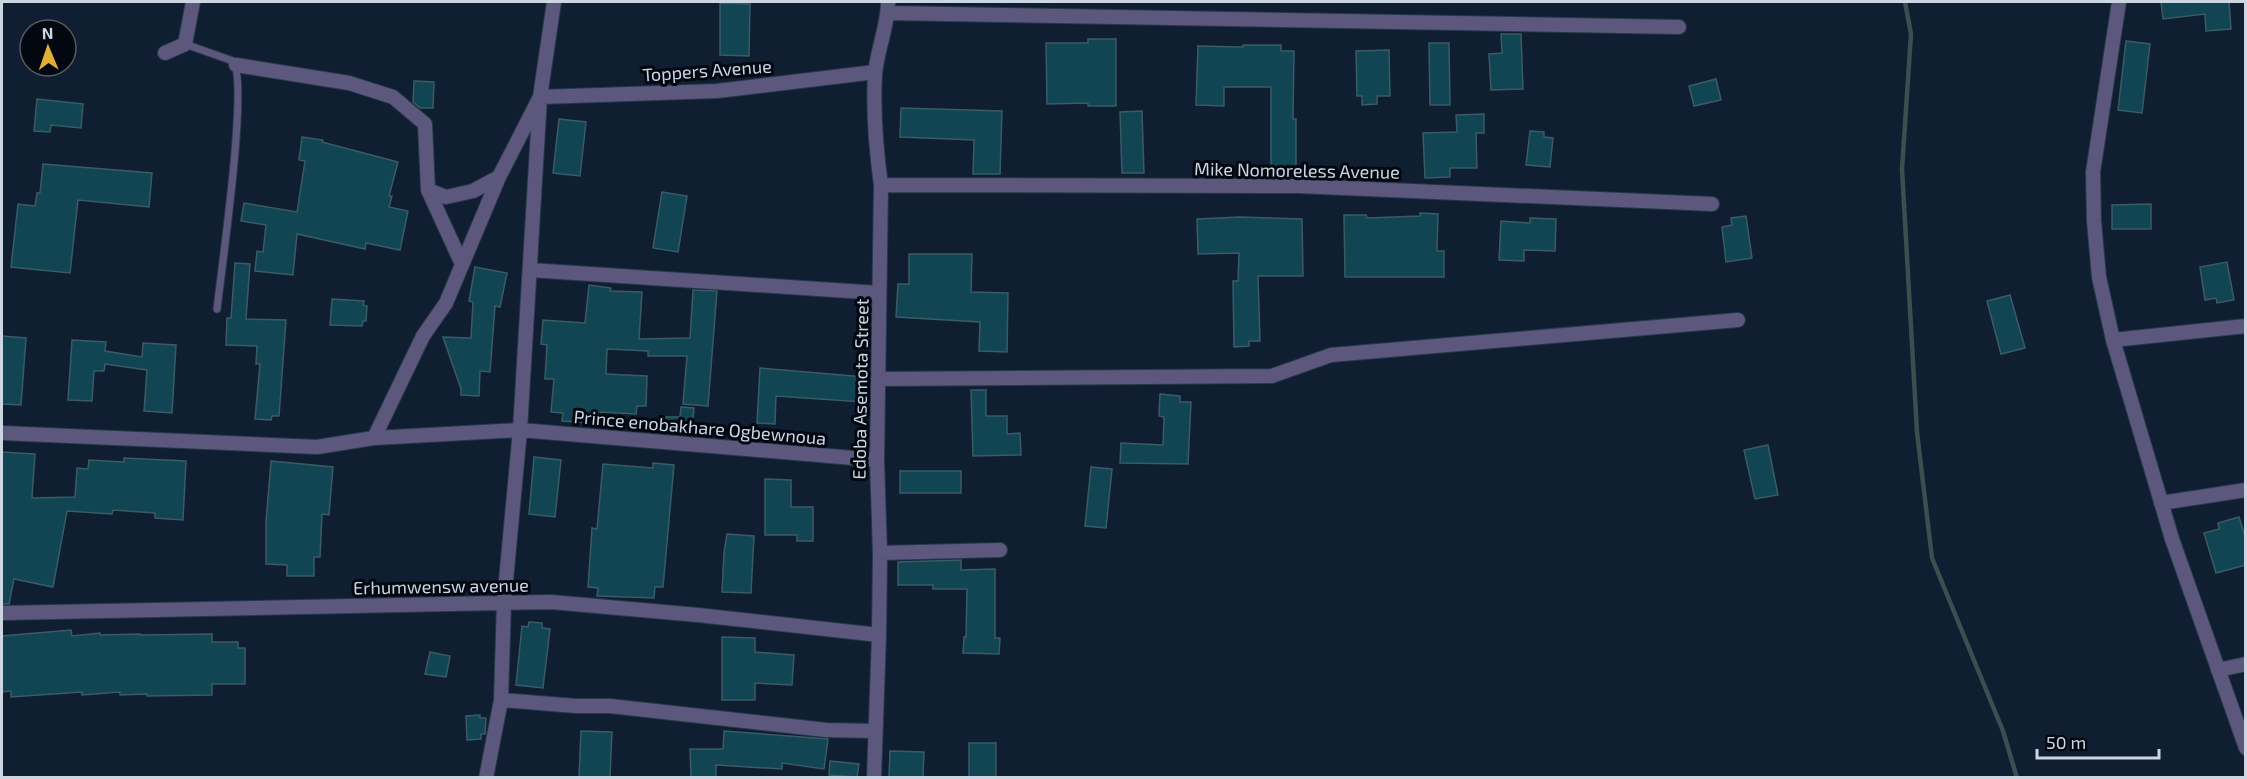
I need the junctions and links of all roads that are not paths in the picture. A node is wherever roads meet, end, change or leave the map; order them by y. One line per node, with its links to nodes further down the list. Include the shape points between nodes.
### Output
1 (193, 2): 6 (street)
2 (554, 2): 10 (street)
3 (2119, 2): 21 (street, via 2093,172 2099,277)
4 (888, 7): 5 (street); 9 (street, Edoba Asemota Street)
5 (1679, 27)
6 (185, 44): 7 (street); 8 (lane)
7 (165, 53)
8 (236, 65): 13 (street, via 349,83 393,97 425,124); 18 (lane, via 237,137)
9 (875, 72): 10 (street, Toppers Avenue, via 717,91); 12 (street, Edoba Asemota Street)
10 (540, 97): 11 (street); 16 (street)
11 (499, 177): 13 (street, via 473,191 446,197); 15 (street)
12 (881, 185): 14 (street, Mike Nomoreless Avenue, via 1298,186); 17 (street, Edoba Asemota Street)
13 (428, 190): 15 (street)
14 (1712, 204)
15 (462, 264): 25 (street, via 446,303 423,336)
16 (530, 270): 17 (street); 23 (street)
17 (879, 292): 22 (street, Edoba Asemota Street)
18 (217, 309)
19 (1738, 320): 22 (street, via 1331,355 1272,376)
20 (2246, 326): 21 (street)
21 (2114, 340): 28 (street)
22 (878, 379): 26 (street, Edoba Asemota Street)
23 (520, 430): 25 (street, Prince enobakhare Ogbewnoua); 26 (street, Prince enobakhare Ogbewnoua); 31 (street)
24 (2, 433): 25 (street, Prince enobakhare Ogbewnoua, via 316,447)
25 (375, 438)
26 (877, 460): 30 (street, Edoba Asemota Street)
27 (2246, 490): 28 (street)
28 (2161, 503): 35 (street)
29 (1000, 550): 30 (street)
30 (880, 553): 33 (street, Edoba Asemota Street)
31 (504, 602): 32 (street, Erhumwensw avenue); 33 (street, Erhumwensw avenue, via 573,604); 36 (street)
32 (2, 613)
33 (879, 635): 37 (street, Edoba Asemota Street)
34 (2246, 664): 35 (street)
35 (2218, 670): 38 (street)
36 (501, 700): 37 (street, via 610,706 826,730); 39 (street)
37 (875, 731): 40 (street, Edoba Asemota Street)
38 (2246, 748)
39 (486, 777)
40 (874, 777)

